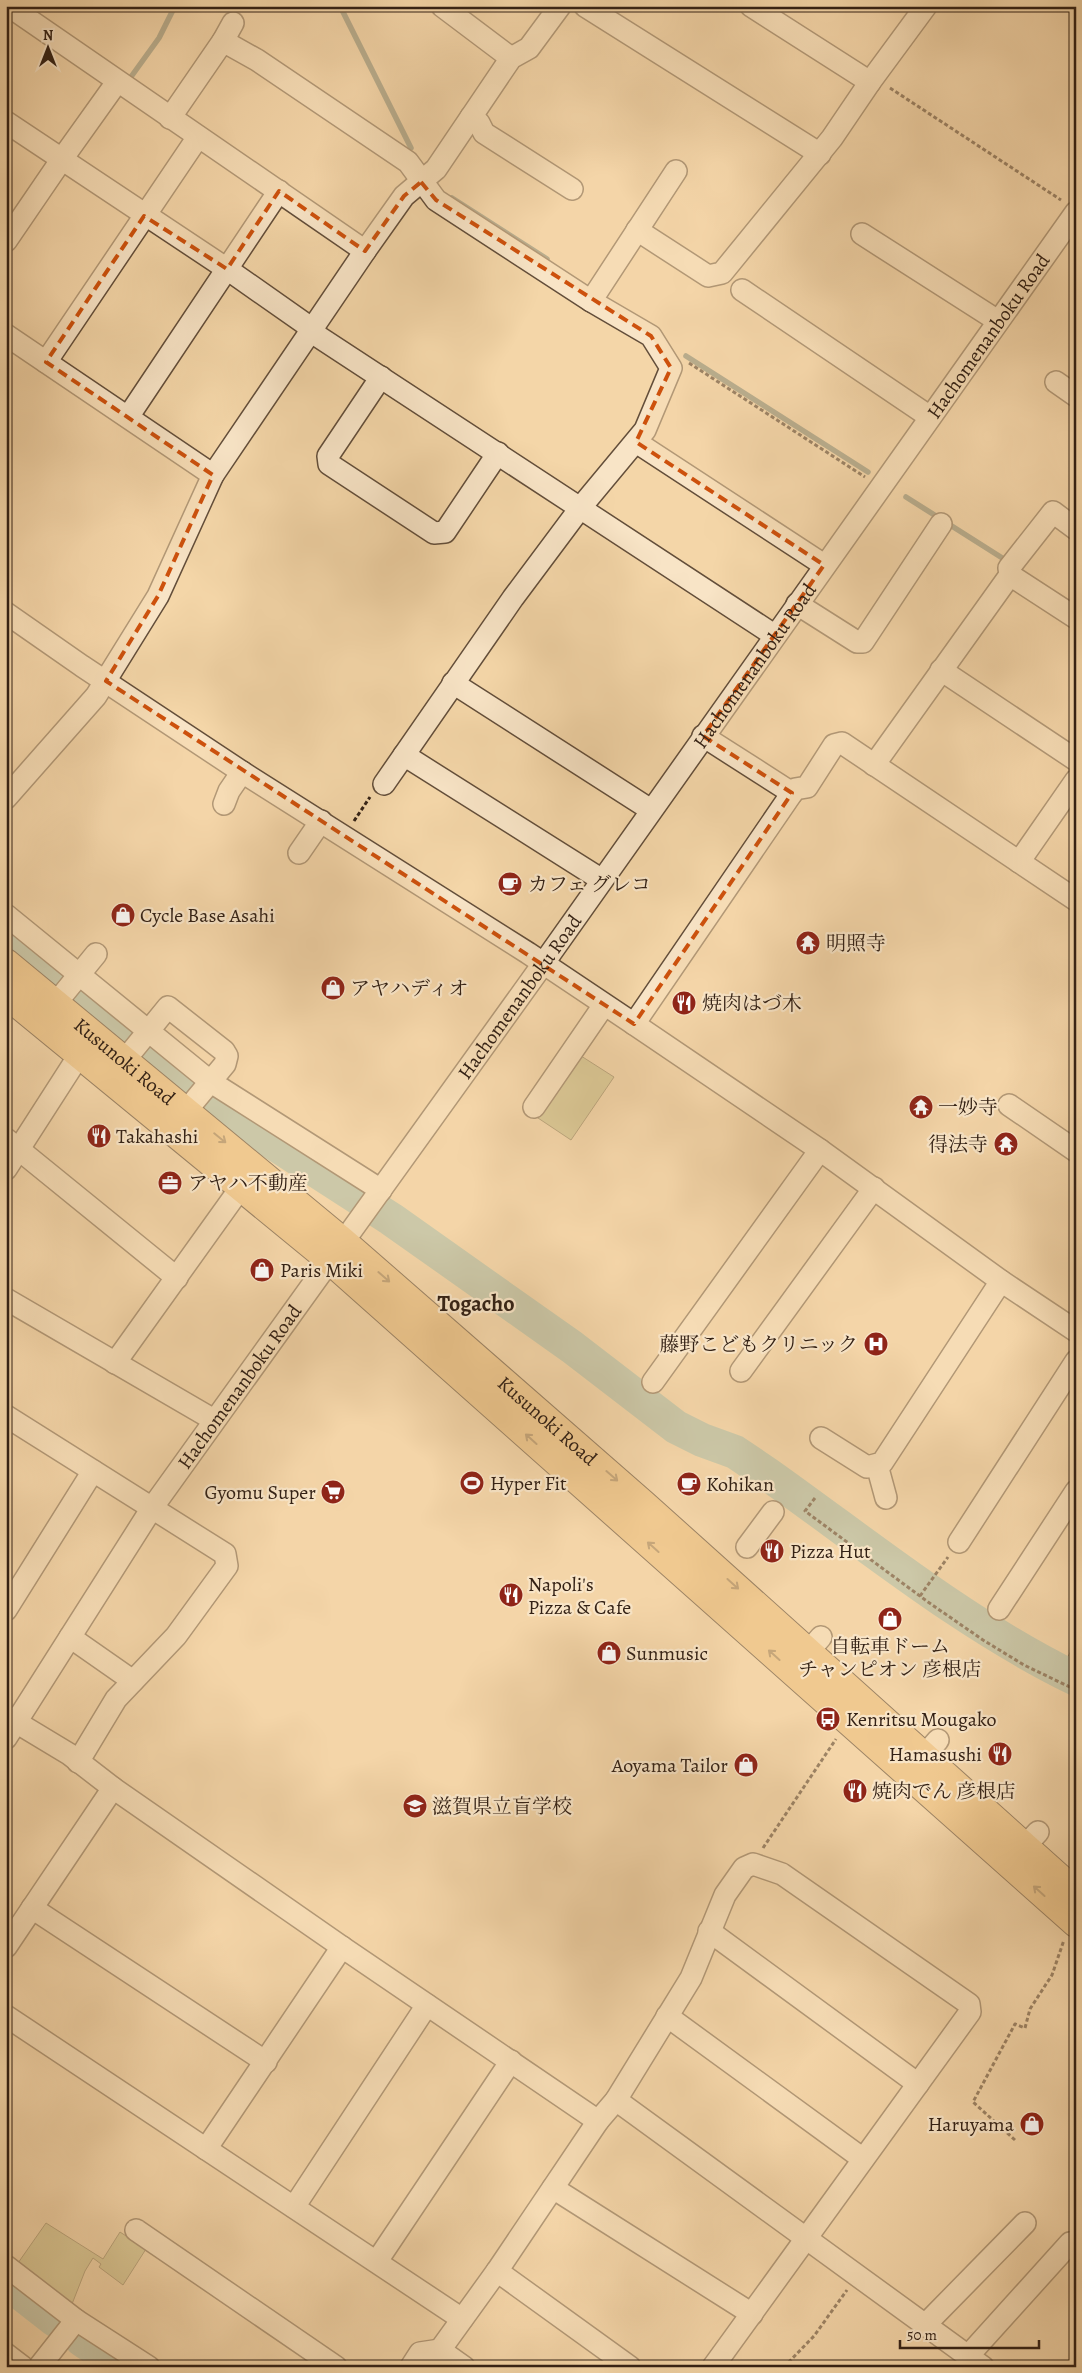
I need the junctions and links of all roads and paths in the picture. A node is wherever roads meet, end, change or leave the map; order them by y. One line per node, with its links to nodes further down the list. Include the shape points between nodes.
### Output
1 (8, 6): 8 (street)
2 (442, 6): 7 (street)
3 (560, 6): 7 (street, via 529,48)
4 (585, 6): 14 (street)
5 (751, 6): 9 (street)
6 (923, 7): 9 (street)
7 (511, 58): 10 (street)
8 (118, 82): 11 (street); 15 (street)
9 (870, 82): 14 (street); 20 (path, via 887,86)
10 (471, 117): 17 (street, via 436,169); 18 (street, via 484,133)
11 (170, 118): 13 (street); 17 (street, via 228,32 257,60 408,162)
12 (6, 122): 15 (street)
13 (198, 137): 19 (street); 21 (street)
14 (820, 154): 22 (street, via 722,273 708,276)
15 (62, 159): 21 (street); 24 (street)
16 (676, 171): 22 (street)
17 (421, 182): 25 (street, via 404,196); 28 (street, via 436,200)
18 (572, 189)
19 (279, 191): 25 (street); 26 (street)
20 (1072, 208): 29 (street, Hachomenanboku Road)
21 (144, 216): 26 (street); 32 (street)
22 (637, 230): 28 (street)
23 (862, 234): 29 (street)
24 (6, 241)
25 (365, 251): 30 (street)
26 (227, 269): 30 (street); 37 (street)
27 (742, 290): 38 (street)
28 (591, 301): 33 (street, via 651,336)
29 (998, 321): 38 (street, Hachomenanboku Road)
30 (310, 329): 34 (street); 41 (street)
31 (6, 335): 32 (street)
32 (46, 362): 37 (street)
33 (671, 368): 39 (street, via 645,430); 42 (path, via 685,360)
34 (381, 377): 40 (street); 40 (street, via 328,456 329,464 434,533 445,532)
35 (1056, 382): 36 (street)
36 (1076, 396)
37 (128, 417): 41 (street)
38 (930, 417): 46 (street, Hachomenanboku Road)
39 (636, 442): 43 (street); 46 (street)
40 (498, 453): 43 (street)
41 (213, 475): 53 (street, via 158,596)
42 (871, 481)
43 (581, 507): 51 (street); 54 (street)
44 (941, 524): 48 (street, via 862,642 857,642)
45 (1076, 529): 47 (street, via 1054,512 1009,568)
46 (824, 565): 48 (street, Hachomenanboku Road)
47 (1010, 575): 50 (street); 52 (street)
48 (797, 604): 51 (street, Hachomenanboku Road)
49 (6, 613): 53 (street)
50 (1076, 618)
51 (774, 635): 55 (street, Hachomenanboku Road)
52 (941, 670): 57 (street); 58 (street)
53 (106, 681): 59 (street); 63 (street)
54 (453, 683): 56 (street); 65 (street)
55 (703, 736): 62 (street); 65 (street, Hachomenanboku Road)
56 (404, 755): 61 (street); 70 (street)
57 (1076, 760)
58 (874, 764): 62 (street, via 842,743 834,745 807,787 795,789); 69 (street)
59 (242, 772): 64 (street); 66 (street)
60 (1076, 780): 69 (street)
61 (384, 784): 67 (path, via 377,788)
62 (792, 793): 79 (street)
63 (6, 798)
64 (224, 804)
65 (651, 810): 70 (street, Hachomenanboku Road)
66 (320, 821): 67 (street); 68 (street)
67 (344, 836): 75 (street)
68 (299, 853)
69 (1020, 862): 71 (street)
70 (602, 880): 75 (street, Hachomenanboku Road)
71 (1076, 900)
72 (7, 917): 76 (street)
73 (96, 954): 76 (street)
74 (6, 963): 76 (main road, Kusunoki Road)
75 (543, 964): 78 (street); 91 (street, Hachomenanboku Road)
76 (69, 987): 80 (street); 81 (main road, Kusunoki Road)
77 (6, 994): 81 (main road, Kusunoki Road)
78 (604, 1005): 79 (street); 84 (street)
79 (634, 1024): 86 (street)
80 (138, 1044): 81 (main road, Kusunoki Road); 82 (main road, Kusunoki Road); 82 (street); 82 (street, via 168,1007 187,1020 227,1056 225,1064)
81 (86, 1045): 85 (street); 89 (main road, Kusunoki Road)
82 (200, 1095): 89 (main road, Kusunoki Road, one-way to 89); 91 (street)
83 (1009, 1104): 87 (street)
84 (534, 1107)
85 (13, 1144): 88 (street); 93 (street)
86 (820, 1150): 90 (street); 100 (street)
87 (1076, 1151)
88 (6, 1169)
89 (248, 1177): 92 (main road, Kusunoki Road); 93 (street)
90 (874, 1188): 94 (street, via 911,1221); 99 (street)
91 (374, 1200): 92 (street, Hachomenanboku Road)
92 (336, 1250): 102 (street, Hachomenanboku Road); 124 (main road, Kusunoki Road, one-way to 124, via 649,1497 1031,1839); 126 (main road, Kusunoki Road, one-way to 92)
93 (177, 1278): 98 (street)
94 (1001, 1281): 96 (street); 104 (street, via 969,1324 882,1463)
95 (6, 1299): 98 (street)
96 (1076, 1331)
97 (1076, 1360): 111 (street)
98 (115, 1363): 102 (street)
99 (741, 1371)
100 (653, 1382)
101 (6, 1416): 105 (street)
102 (214, 1420): 109 (street, Hachomenanboku Road)
103 (821, 1438): 104 (street, via 867,1467)
104 (876, 1465): 108 (street)
105 (93, 1471): 109 (street); 115 (street)
106 (1076, 1491): 114 (street)
107 (815, 1498): 113 (path, via 805,1511)
108 (886, 1498)
109 (152, 1508): 116 (street, Hachomenanboku Road); 117 (street, via 225,1554 227,1566 176,1636)
110 (773, 1512): 112 (street)
111 (959, 1542): 113 (path)
112 (747, 1547)
113 (921, 1596): 118 (path, via 1024,1665)
114 (999, 1609)
115 (6, 1610)
116 (70, 1637): 117 (street); 119 (street, Hachomenanboku Road)
117 (133, 1681): 121 (street, via 107,1712)
118 (1076, 1690)
119 (10, 1725): 121 (street)
120 (839, 1734): 123 (path)
121 (78, 1762): 122 (street)
122 (113, 1788): 125 (street); 129 (street)
123 (762, 1850)
124 (1076, 1893)
125 (32, 1908): 128 (street); 134 (street)
126 (1071, 1929): 138 (path, via 1052,1975 1030,2009 1025,2028 1015,2024 973,2102)
127 (709, 1931): 132 (street, via 691,1978); 135 (street); 135 (street, via 725,1895 744,1868 753,1864 782,1874 922,1970 968,2004 970,2012)
128 (6, 1947)
129 (342, 1947): 130 (street); 134 (street)
130 (427, 2004): 133 (street); 142 (street)
131 (6, 2016): 139 (street)
132 (667, 2016): 136 (street); 140 (street)
133 (511, 2061): 137 (street); 147 (street)
134 (266, 2062): 139 (street)
135 (918, 2084): 140 (street)
136 (616, 2100): 137 (street); 145 (street)
137 (598, 2121): 141 (street)
138 (1015, 2140)
139 (206, 2149): 142 (street)
140 (863, 2159): 145 (street)
141 (553, 2188): 149 (street); 151 (street)
142 (294, 2207): 147 (street)
143 (1025, 2223): 154 (street)
144 (136, 2230): 161 (street)
145 (806, 2238): 151 (street); 154 (street)
146 (1070, 2242): 157 (street)
147 (377, 2261): 152 (street)
148 (6, 2266): 153 (street)
149 (497, 2271): 152 (street); 164 (street)
150 (852, 2282): 166 (path, via 814,2336)
151 (752, 2314): 165 (street)
152 (462, 2319): 155 (street)
153 (76, 2320): 159 (street); 160 (street)
154 (925, 2325): 157 (street)
155 (440, 2350): 162 (street, via 420,2354); 163 (street)
156 (6, 2354): 158 (street)
157 (976, 2362)
158 (23, 2367)
159 (39, 2367)
160 (149, 2367)
161 (336, 2367)
162 (411, 2367)
163 (464, 2367)
164 (630, 2367)
165 (713, 2367)
166 (784, 2367)

